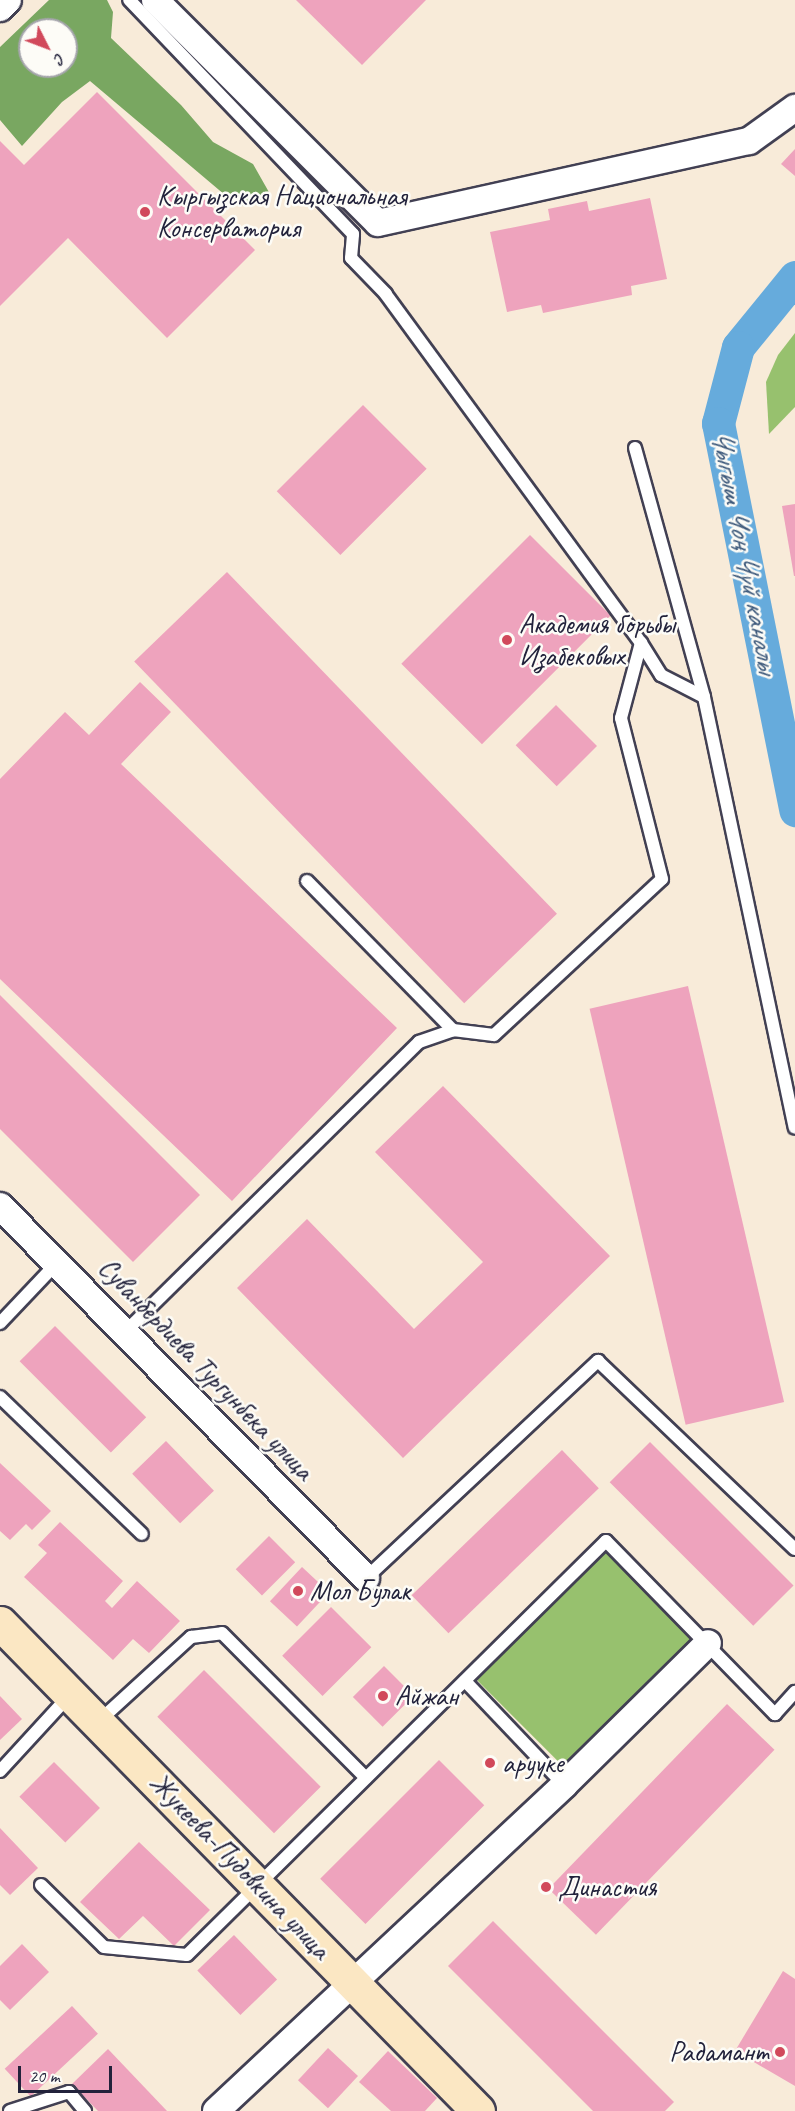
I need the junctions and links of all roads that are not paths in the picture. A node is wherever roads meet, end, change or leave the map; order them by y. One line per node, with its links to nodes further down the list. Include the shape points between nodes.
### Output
1 (8, 0): 4 (street)
2 (129, 0): 7 (lane, via 353,234 351,258 386,294)
3 (155, 0): 5 (street, via 378,223 749,141)
4 (0, 8)
5 (795, 108)
6 (635, 448): 8 (lane)
7 (641, 643): 8 (lane, via 661,675); 10 (lane, via 621,718 662,879 494,1035)
8 (704, 697): 11 (lane)
9 (307, 881): 10 (lane)
10 (453, 1030): 15 (lane, via 418,1042)
11 (795, 1127)
12 (0, 1206): 13 (street, Суванбердиева Тургунбека улица)
13 (57, 1263): 14 (lane); 15 (street, Суванбердиева Тургунбека улица)
14 (0, 1323)
15 (125, 1332): 19 (street, Суванбердиева Тургунбека улица)
16 (0, 1397): 17 (lane)
17 (142, 1534)
18 (795, 1549): 19 (lane, via 598,1361)
19 (366, 1578)
20 (0, 1623): 24 (main road, Жукеева-Пудовкина улица)
21 (708, 1643): 22 (lane, via 606,1541); 23 (lane, via 775,1714); 28 (street)
22 (465, 1681): 27 (lane); 28 (lane)
23 (795, 1692)
24 (71, 1695): 25 (main road, Жукеева-Пудовкина улица); 26 (lane)
25 (98, 1722): 27 (lane, via 191,1637 222,1632); 29 (main road, Жукеева-Пудовкина улица)
26 (0, 1771)
27 (366, 1778): 29 (lane)
28 (564, 1785): 31 (street)
29 (257, 1884): 30 (lane, via 187,1955 104,1947); 31 (main road, Жукеева-Пудовкина улица)
30 (41, 1885)
31 (352, 1982): 34 (street); 35 (main road, Жукеева-Пудовкина улица)
32 (10, 2111): 33 (lane, via 69,2092)
33 (85, 2111)
34 (216, 2111)
35 (478, 2111)

